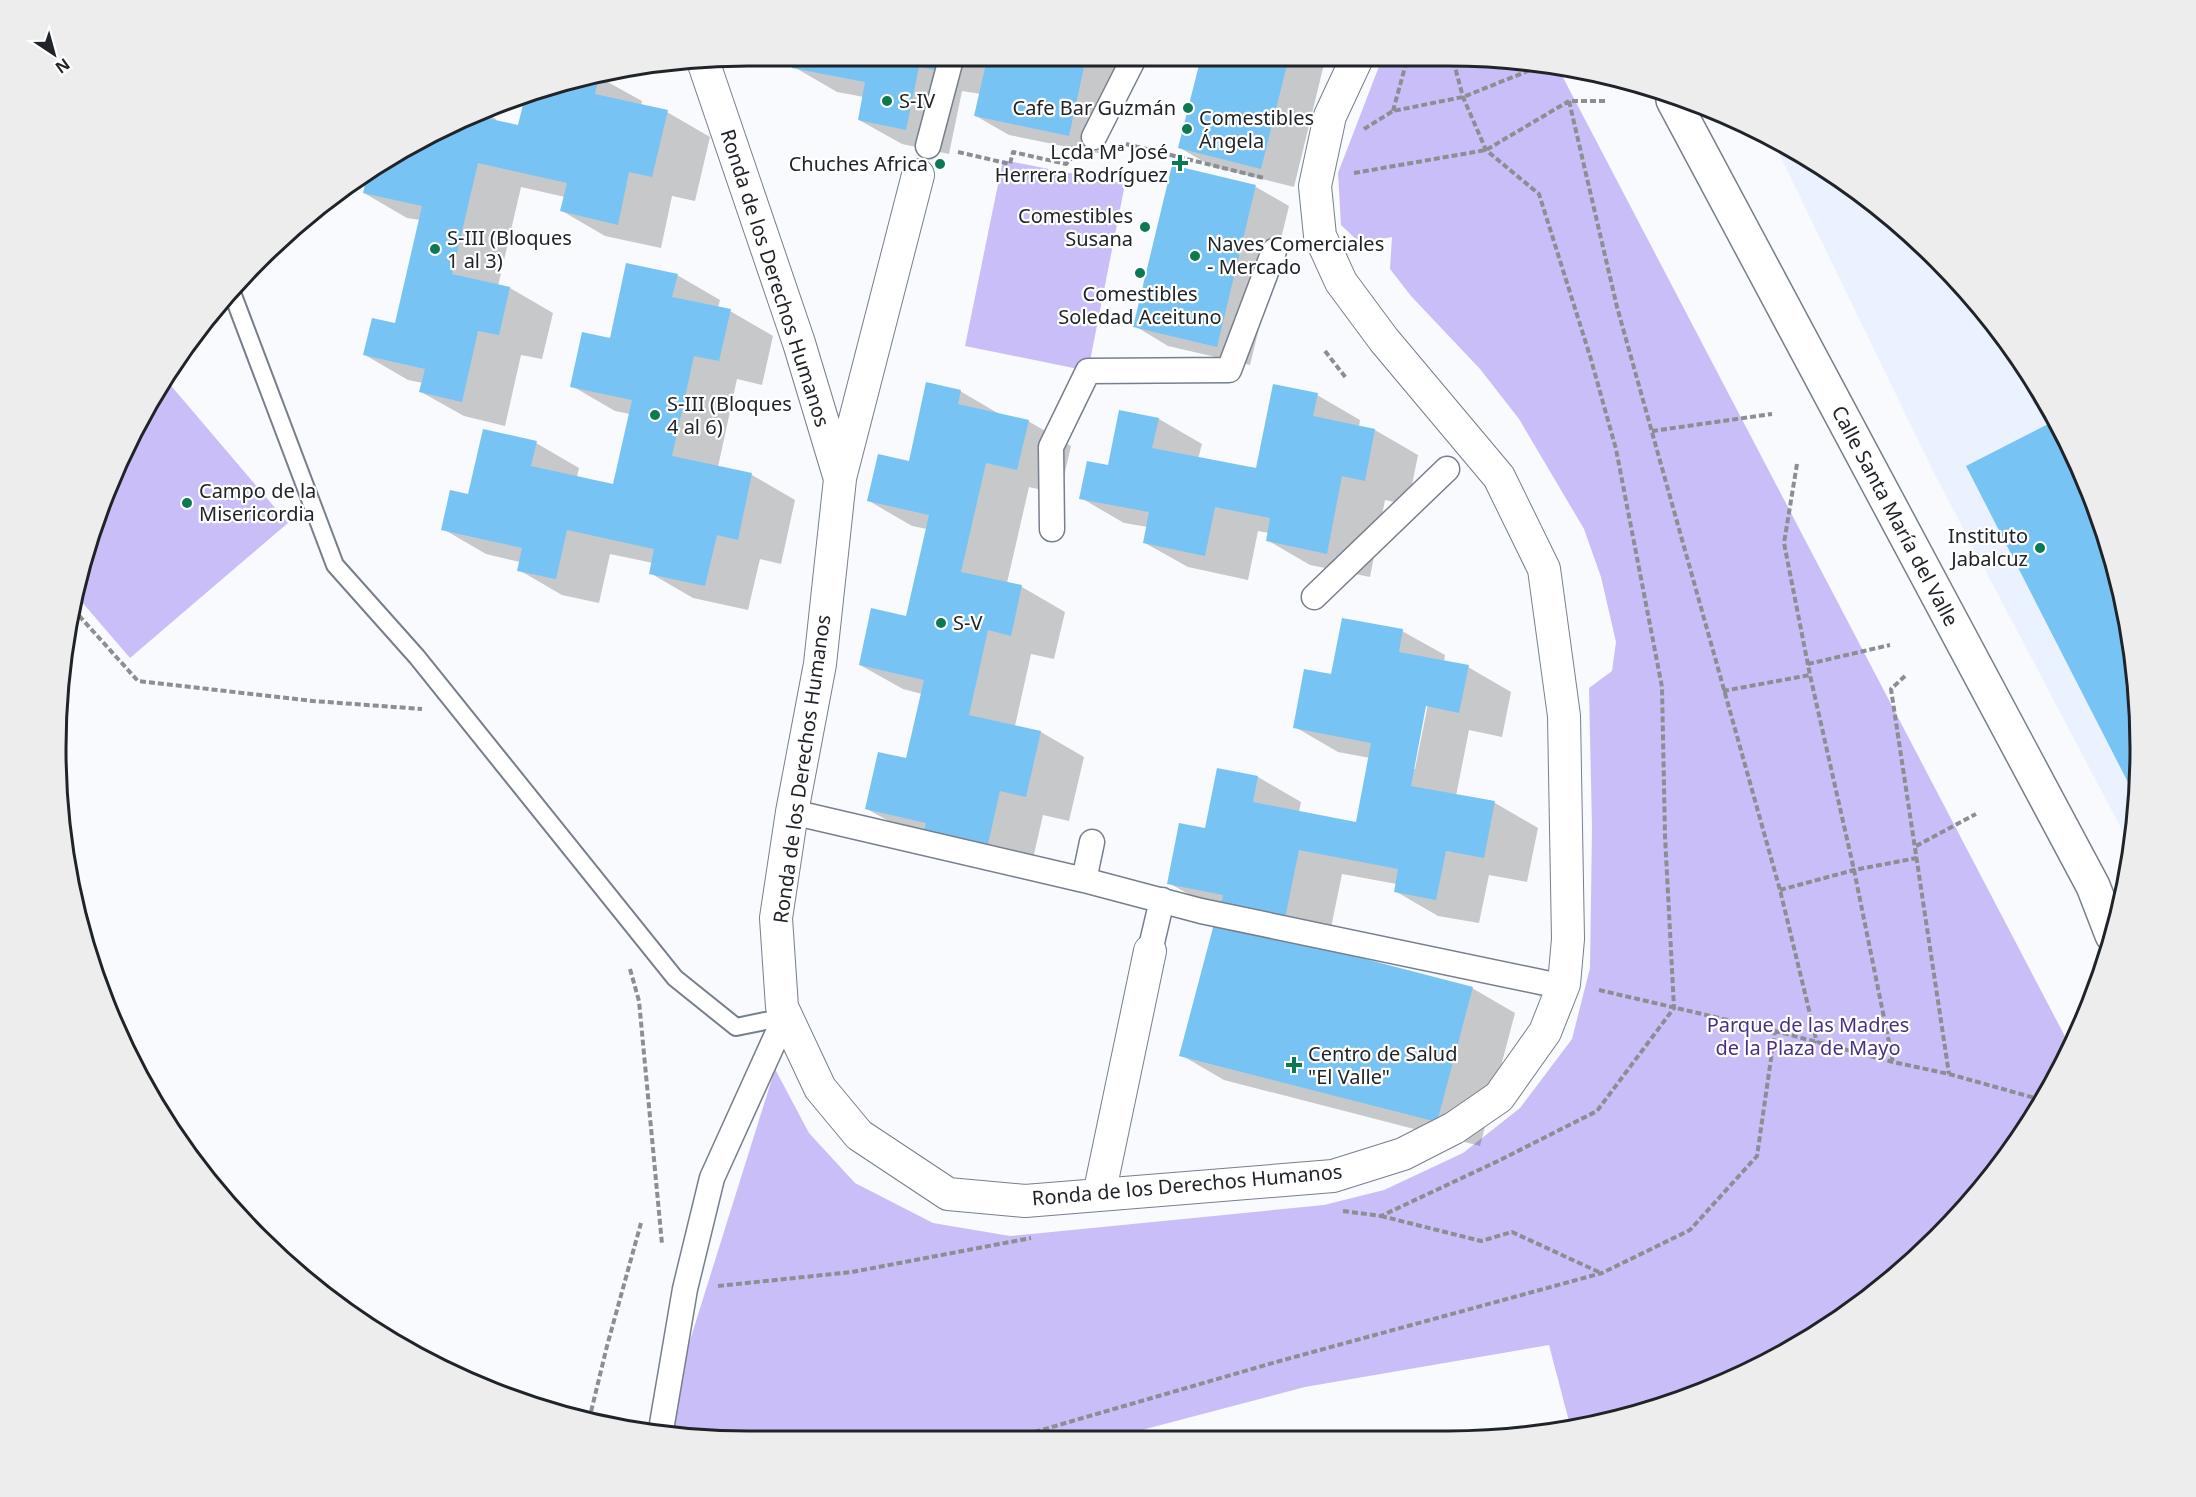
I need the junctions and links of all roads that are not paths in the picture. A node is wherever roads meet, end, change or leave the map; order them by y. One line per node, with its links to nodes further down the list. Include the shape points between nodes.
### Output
1 (949, 66): 7 (street)
2 (1130, 66): 6 (street)
3 (1353, 66): 23 (street, Ronda de los Derechos Humanos, via 1330,116 1315,186 1320,236 1341,282 1384,340 1499,477 1544,568 1564,716 1568,939 1564,984 1545,1032 1498,1098 1454,1128 1403,1154 1333,1176)
4 (705, 67): 12 (street, Ronda de los Derechos Humanos, via 799,343)
5 (1677, 106): 19 (street, Calle Santa María del Valle, via 2093,886)
6 (1094, 137)
7 (928, 146)
8 (918, 176): 12 (street)
9 (1274, 251): 13 (street, via 1230,370 1088,371 1051,447)
10 (234, 299): 22 (lane, via 335,566 417,657 675,978 736,1027)
11 (1447, 469): 14 (street)
12 (840, 479): 15 (street, Ronda de los Derechos Humanos, via 820,664)
13 (1052, 530)
14 (1314, 597)
15 (792, 812): 17 (street); 22 (street, Ronda de los Derechos Humanos, via 776,918)
16 (1092, 842): 17 (street)
17 (1084, 880): 18 (street)
18 (1162, 900): 20 (street); 21 (street)
19 (2108, 923)
20 (1150, 951): 23 (street)
21 (1550, 984)
22 (785, 1017): 23 (street, Ronda de los Derechos Humanos, via 820,1088 859,1136 948,1194 1025,1201); 24 (street, via 712,1178 685,1289)
23 (1099, 1195)
24 (662, 1424)

